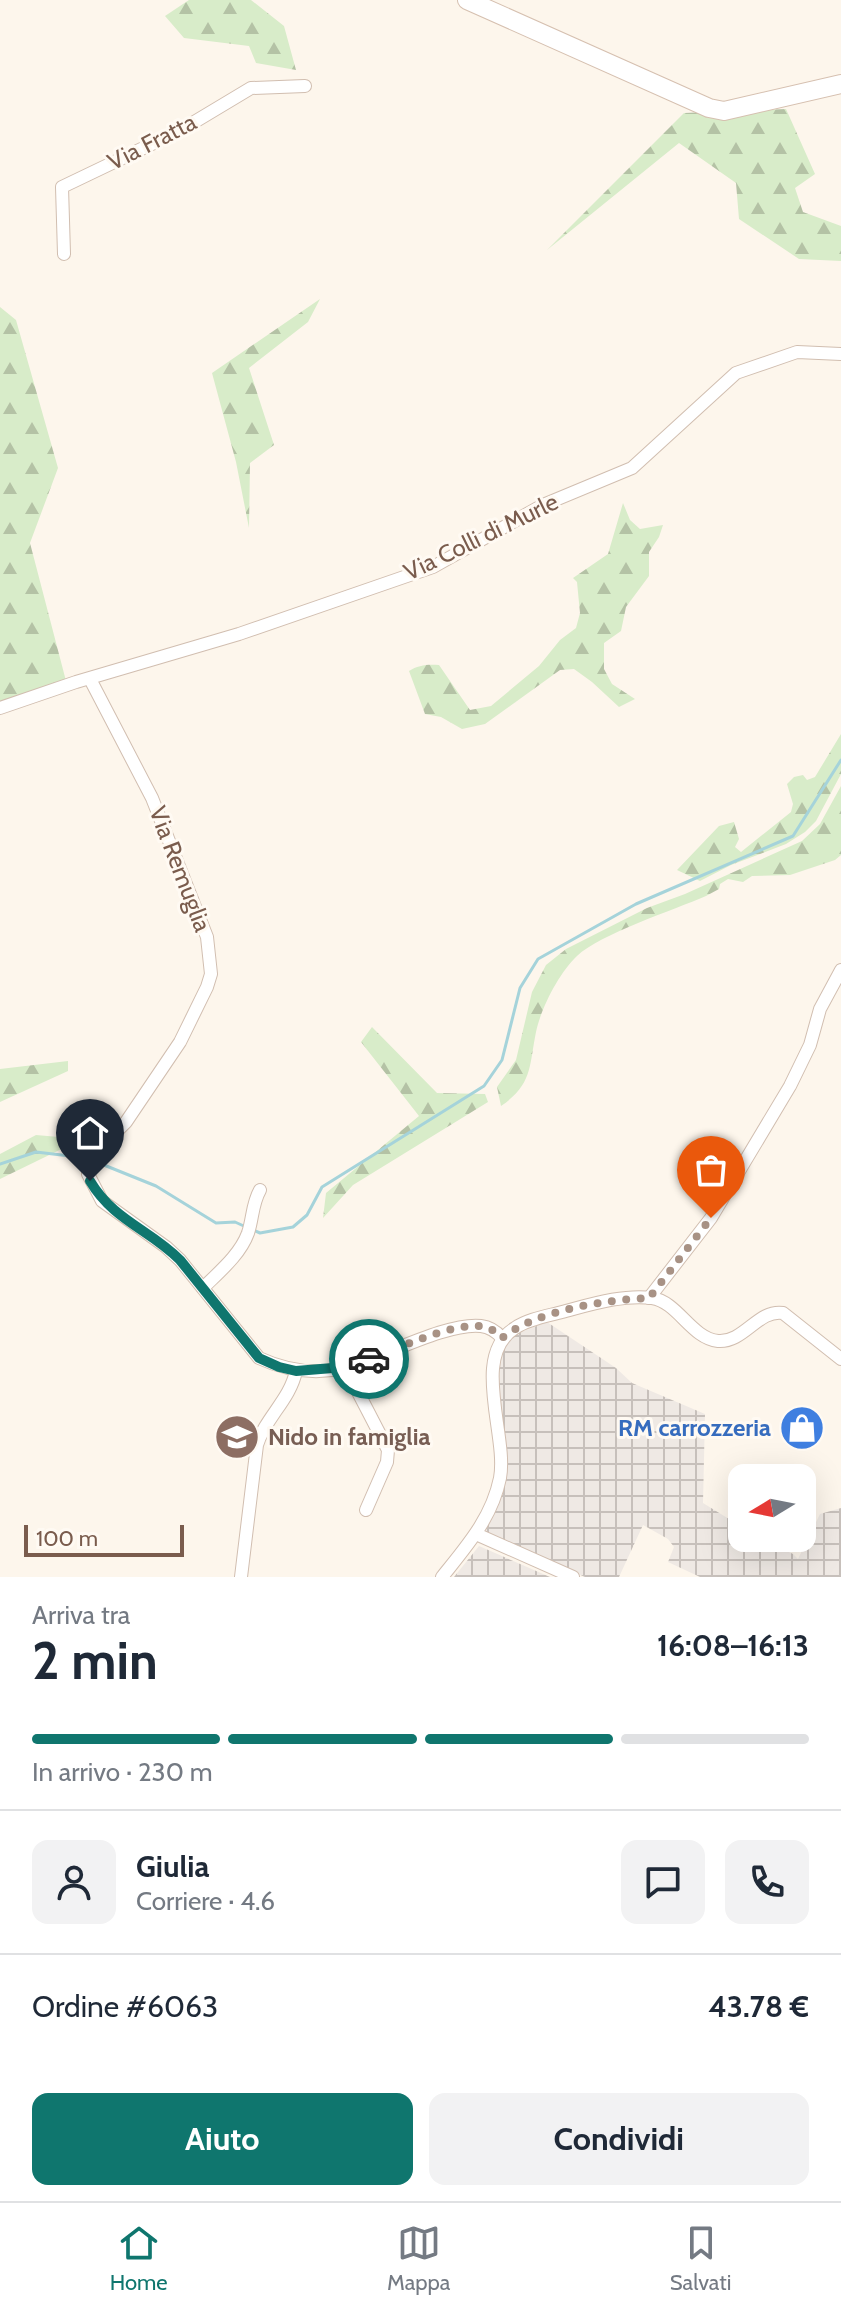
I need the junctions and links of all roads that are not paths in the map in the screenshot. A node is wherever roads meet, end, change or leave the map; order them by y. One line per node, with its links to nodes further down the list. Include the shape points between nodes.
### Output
1 (467, 0): 2 (street, via 709,108 724,111)
2 (841, 84)
3 (305, 86): 4 (street, Via Fratta, via 251,88 181,130 62,187)
4 (64, 254)
5 (841, 354): 6 (street, Via Colli di Murle, via 797,352 736,373 632,468 543,505 433,567)
6 (90, 679): 7 (street, Via Colli di Murle); 10 (street, Via Remuglia, via 152,798 207,937 211,974 180,1042 138,1106 94,1154 90,1181 102,1201 166,1247)
7 (0, 708)
8 (841, 970): 11 (street, via 790,1086 711,1218)
9 (260, 1190): 10 (street, via 247,1236)
10 (203, 1288): 15 (street, Via Remuglia, via 259,1358)
11 (649, 1298): 12 (street, via 547,1316); 13 (street, via 717,1341 735,1337 768,1315 783,1313)
12 (502, 1338): 14 (street, Via Remuglia, via 490,1328 470,1326); 17 (street, via 493,1371 501,1471)
13 (841, 1359)
14 (345, 1367): 15 (street, Via Remuglia); 16 (street, via 388,1450)
15 (296, 1371): 18 (street, via 257,1445)
16 (366, 1510)
17 (476, 1534): 19 (street); 20 (street)
18 (241, 1577)
19 (442, 1577)
20 (573, 1577)

